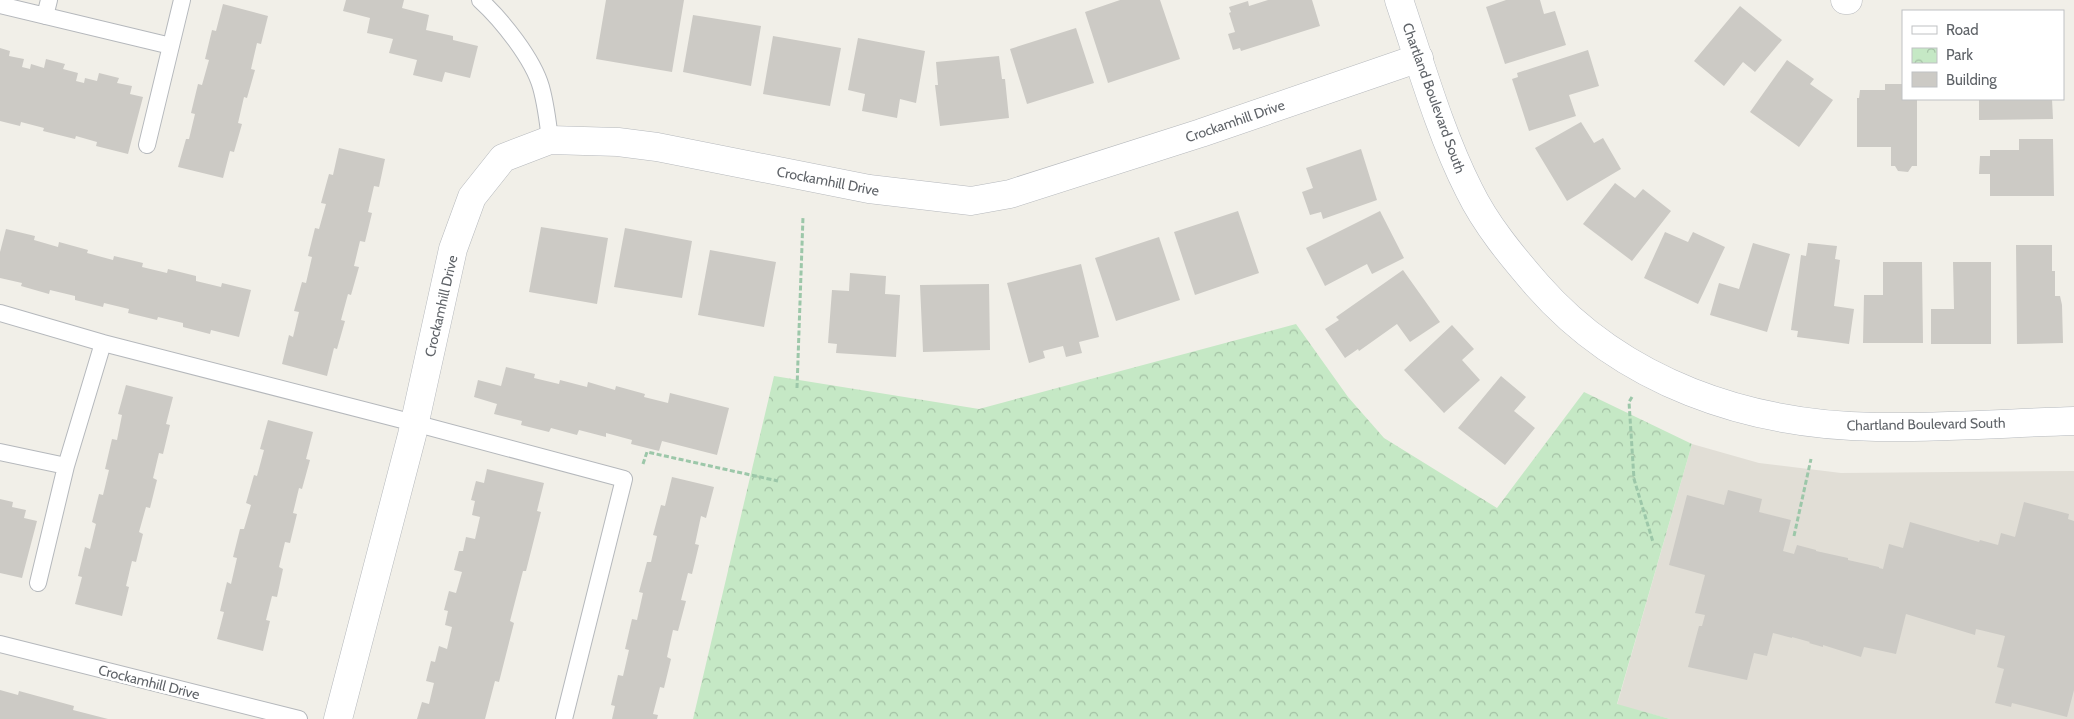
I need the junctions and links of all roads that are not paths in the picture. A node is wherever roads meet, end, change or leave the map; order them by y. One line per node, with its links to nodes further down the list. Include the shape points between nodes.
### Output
1 (182, 0): 6 (lane)
2 (480, 0): 8 (lane, via 494,13 523,52 540,85)
3 (1400, 0): 7 (street, Chartland Boulevard South)
4 (0, 5): 5 (lane)
5 (47, 8): 6 (lane)
6 (171, 46): 9 (lane)
7 (1419, 58): 8 (street, Crockamhill Drive, via 1010,194 971,200 870,189 638,144); 12 (street, Chartland Boulevard South, via 1455,161 1490,226 1549,299 1580,328 1645,372 1723,405 1785,419 1877,427)
8 (550, 140): 13 (street, Crockamhill Drive, via 503,158 472,197 453,249)
9 (147, 144)
10 (0, 313): 11 (lane)
11 (103, 343): 13 (lane); 15 (lane)
12 (2074, 421)
13 (414, 423): 19 (street, Crockamhill Drive); 20 (lane, via 624,479)
14 (0, 452): 15 (lane)
15 (66, 466): 16 (lane)
16 (38, 583)
17 (0, 644): 18 (lane, Crockamhill Drive)
18 (299, 719)
19 (338, 719)
20 (564, 719)

